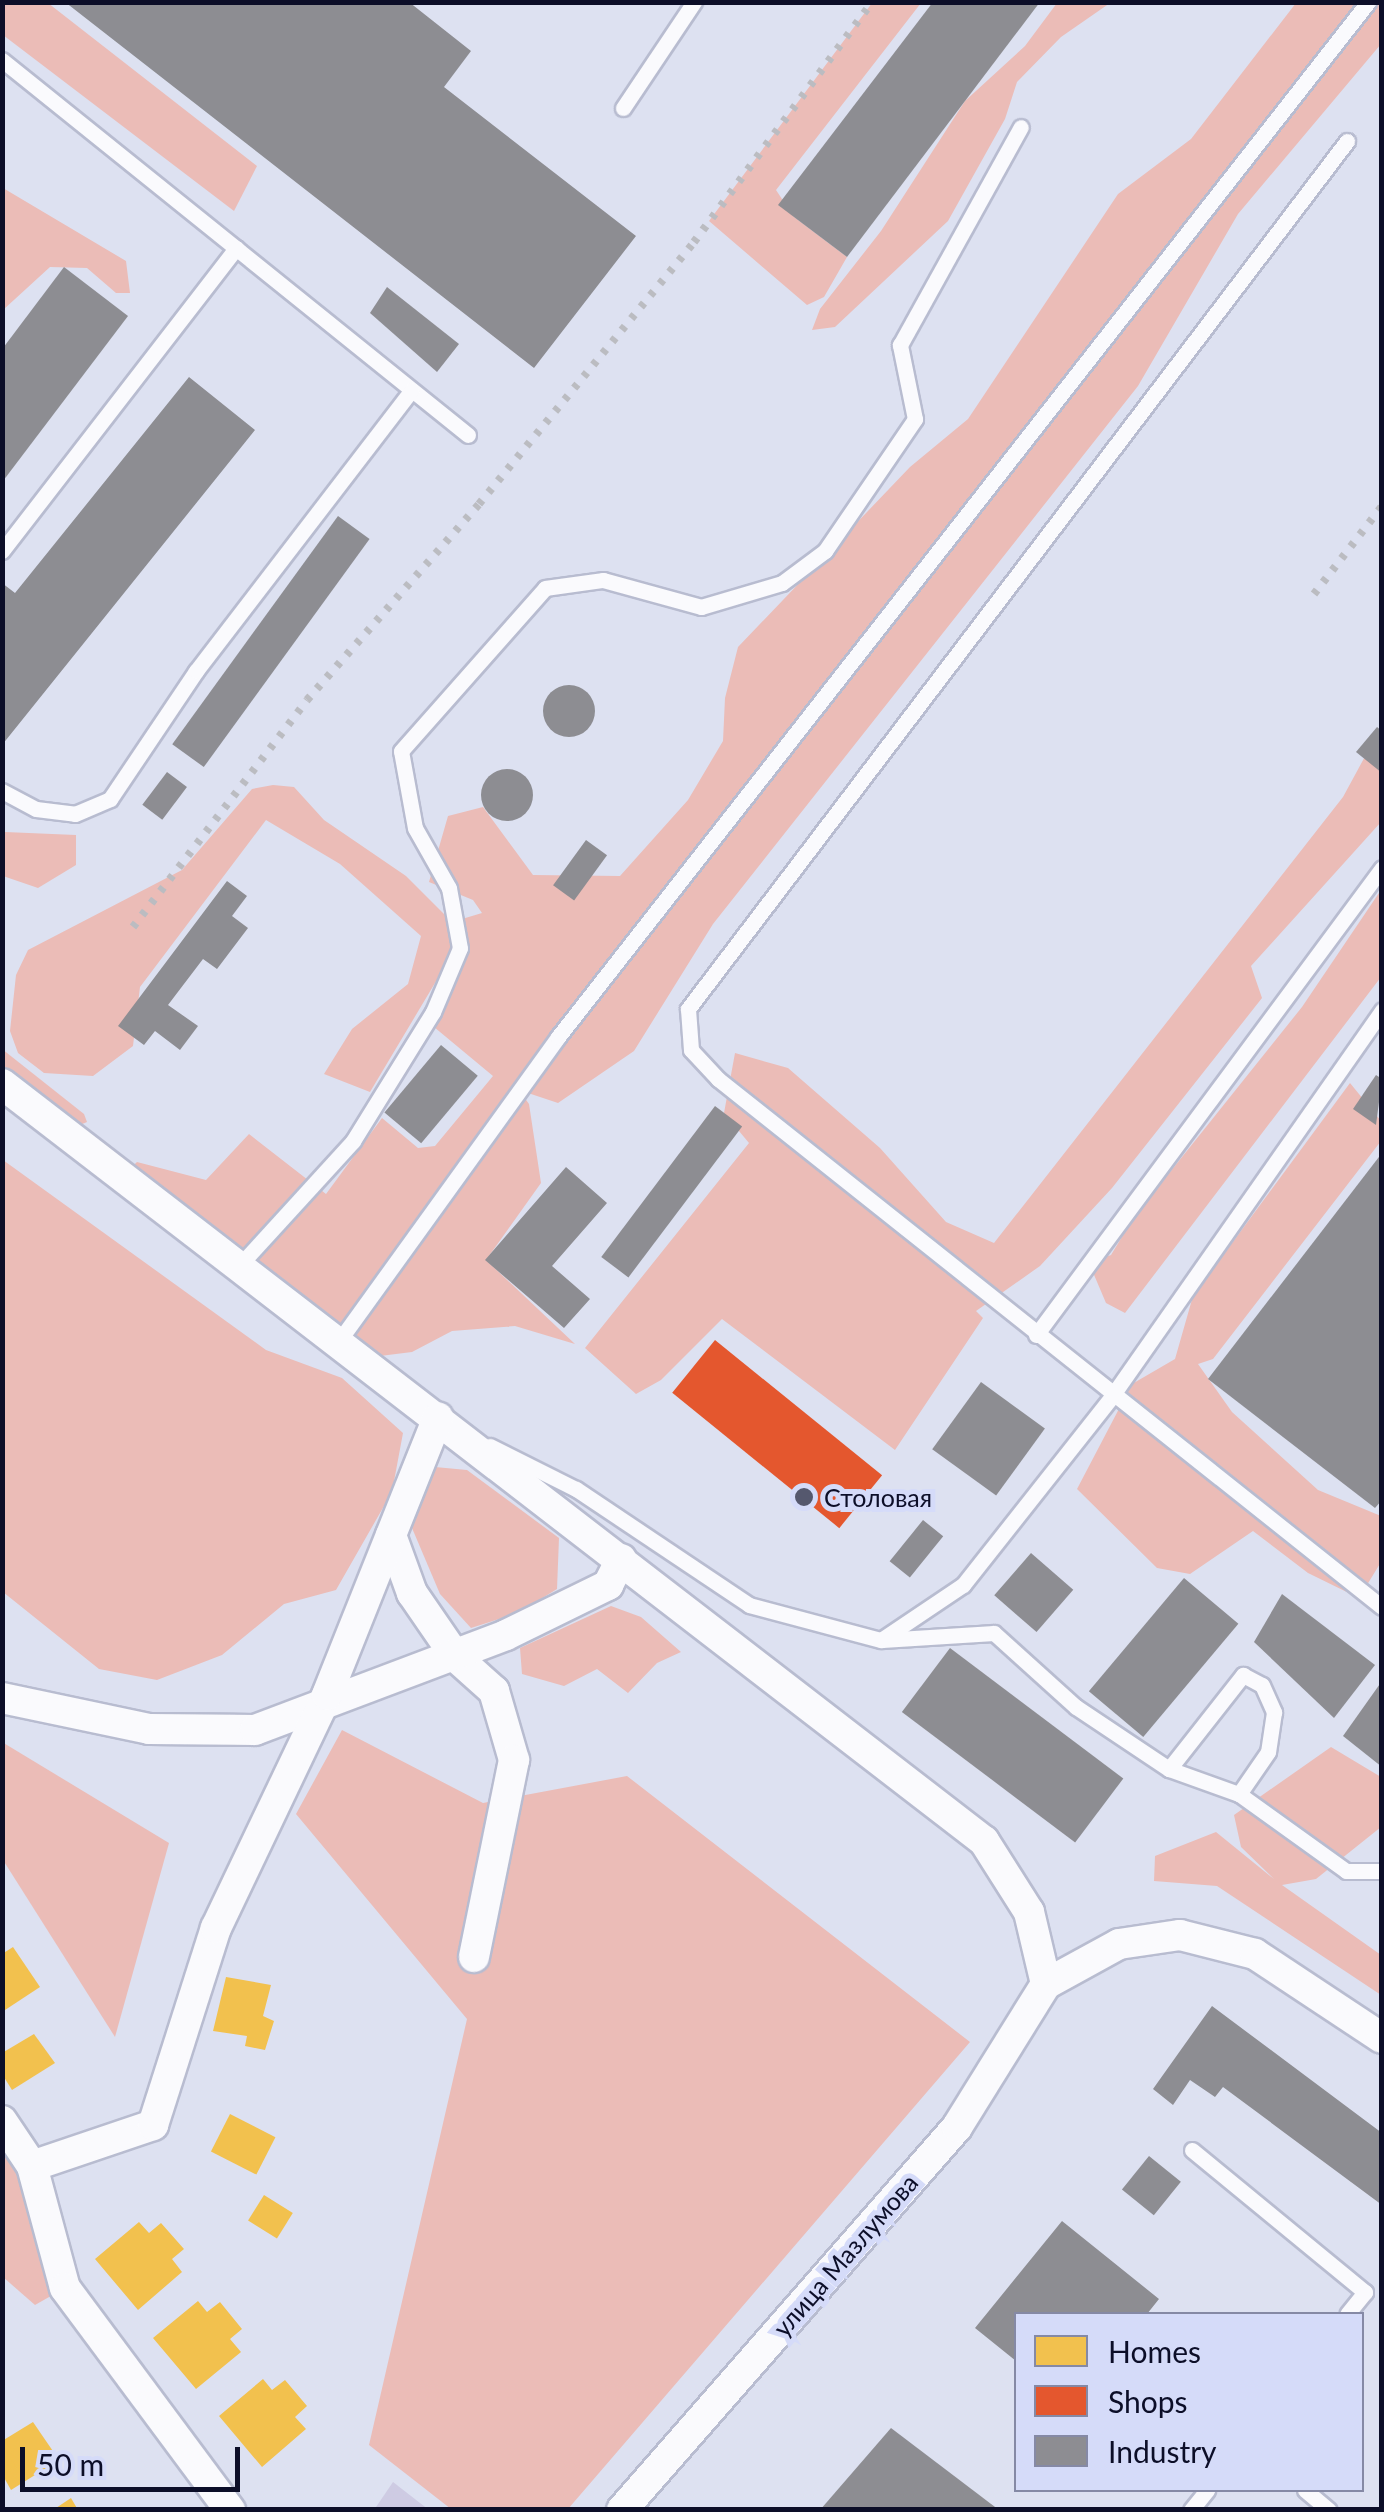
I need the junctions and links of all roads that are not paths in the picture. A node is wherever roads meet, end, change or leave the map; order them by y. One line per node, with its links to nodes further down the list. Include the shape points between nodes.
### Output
1 (694, 2): 4 (lane)
2 (1368, 2): 17 (lane, via 558,1037)
3 (2, 60): 7 (lane)
4 (623, 108)
5 (1021, 127): 15 (lane, via 900,345 914,419 825,551 782,583 701,607 603,580 545,588 401,751 415,828 450,888 460,948 433,1012 353,1141)
6 (1346, 141): 16 (lane, via 688,1008 691,1050 718,1080)
7 (236, 248): 8 (lane); 10 (lane)
8 (412, 390): 9 (lane); 11 (lane, via 196,670 110,799 74,814 36,809)
9 (468, 435)
10 (2, 551)
11 (2, 791)
12 (1382, 868): 16 (lane)
13 (1382, 1010): 18 (lane)
14 (2, 1084): 15 (street)
15 (239, 1266): 17 (street)
16 (1036, 1335): 18 (lane)
17 (336, 1345): 19 (street)
18 (1112, 1396): 22 (lane); 23 (lane, via 964,1586)
19 (444, 1422): 20 (street); 21 (street); 23 (lane, via 576,1489 749,1605)
20 (391, 1535): 24 (street, via 412,1592); 26 (street)
21 (621, 1559): 24 (street, via 608,1585); 31 (street, via 984,1841 1029,1912)
22 (1382, 1607)
23 (881, 1640): 27 (lane, via 994,1633 1076,1707)
24 (456, 1657): 26 (street); 30 (street, via 494,1692 514,1760)
25 (2, 1698): 26 (street, via 149,1728 256,1730)
26 (320, 1710): 35 (street, via 216,1928 152,2125)
27 (1169, 1770): 28 (lane); 28 (lane, via 1242,1675 1262,1685 1274,1712 1268,1752)
28 (1239, 1794): 29 (lane, via 1346,1871)
29 (1382, 1871)
30 (474, 1957)
31 (1046, 1984): 32 (street, via 1119,1944 1180,1934 1255,1954); 39 (street, улица Мазлумова, via 956,2127)
32 (1382, 2038)
33 (2, 2121): 35 (street)
34 (1192, 2150): 36 (lane, via 1365,2292)
35 (32, 2166): 38 (street, via 65,2288)
36 (1349, 2312)
37 (1307, 2492): 40 (lane)
38 (230, 2510)
39 (622, 2510)
40 (1329, 2510)

